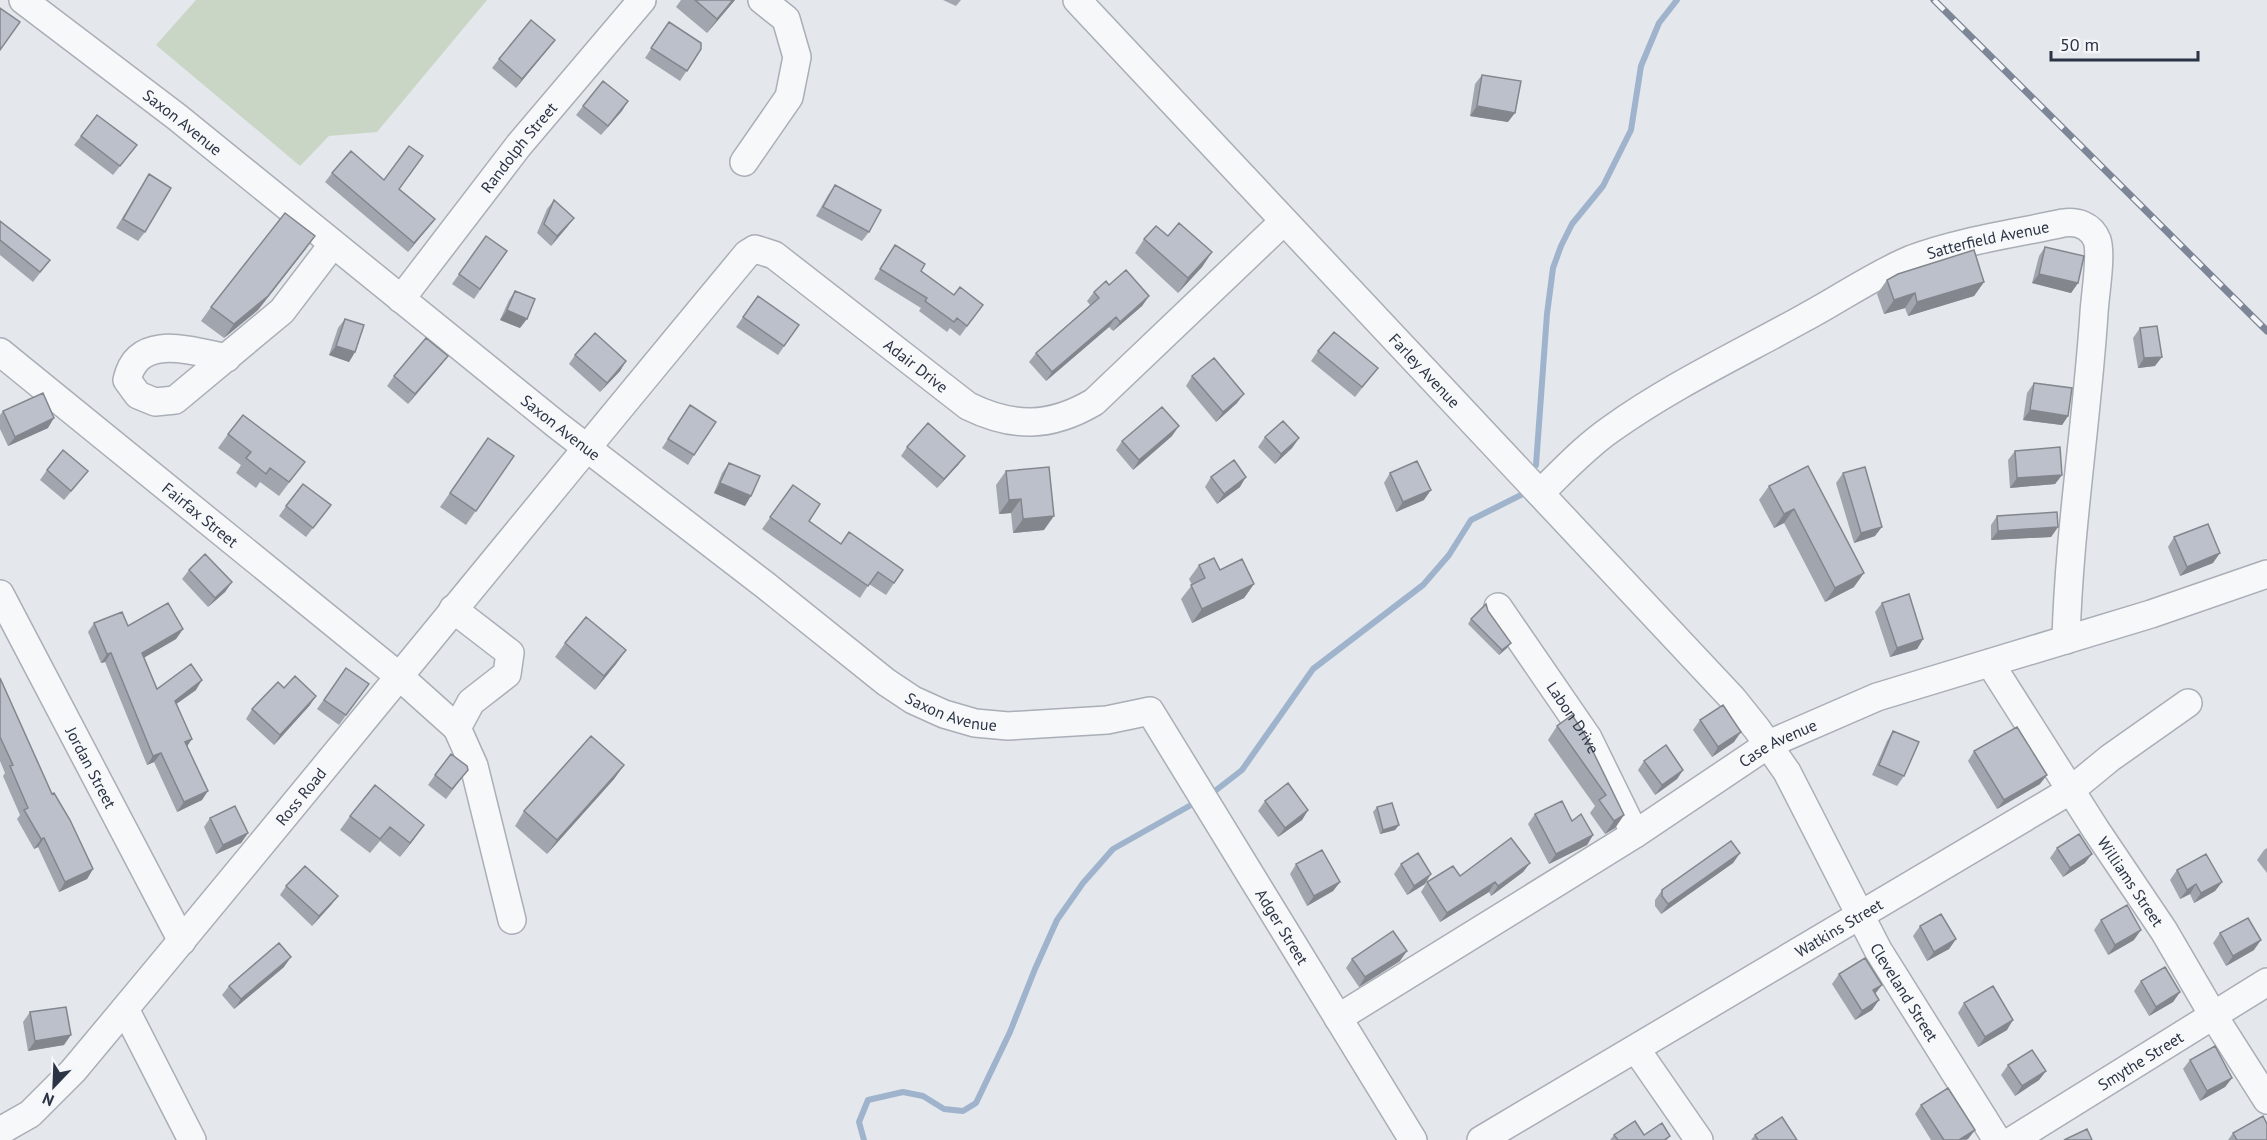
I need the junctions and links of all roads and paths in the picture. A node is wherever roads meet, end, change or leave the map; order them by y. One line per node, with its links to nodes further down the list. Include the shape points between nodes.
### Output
1 (23, 0): 7 (street, Saxon Avenue, via 177,117)
2 (642, 0): 8 (street, Randolph Street, via 519,145)
3 (762, 0): 5 (street, via 786,19 797,57 789,98)
4 (1077, 0): 6 (street, Farley Avenue)
5 (744, 162)
6 (1284, 221): 11 (street, Adair Drive, via 1094,402 1042,422 1016,423 968,406 774,255 755,249); 12 (street, Farley Avenue)
7 (333, 244): 8 (street, Saxon Avenue); 10 (street, via 282,311)
8 (401, 299): 11 (street, Saxon Avenue)
9 (0, 352): 20 (street, Fairfax Street)
10 (226, 358)
11 (586, 447): 16 (street, Ross Road); 22 (street, Saxon Avenue, via 914,700 975,723 1008,726 1107,720)
12 (1540, 493): 17 (street, Satterfield Avenue, via 1610,429 1678,386 1886,272 1939,251 2063,223 2080,224 2094,234 2098,250 2067,584); 24 (street, Farley Avenue, via 1733,699)
13 (2267, 574): 17 (street, Case Avenue)
14 (0, 594): 18 (street, Jordan Street)
15 (1498, 607): 26 (street, Labon Drive, via 1588,738)
16 (453, 609): 20 (street, Ross Road); 23 (street, via 510,653 507,674 471,702)
17 (2066, 640): 19 (street, Case Avenue)
18 (10, 642): 29 (street, Jordan Street)
19 (1990, 663): 24 (street, Case Avenue, via 1876,697); 25 (street, Williams Street)
20 (400, 677): 23 (street, Fairfax Street); 29 (street, Ross Road)
21 (2188, 703): 25 (street, Watkins Street)
22 (1150, 711): 33 (street, Adger Street)
23 (457, 728): 28 (street, via 474,766)
24 (1769, 744): 26 (street, Case Avenue); 27 (street, Cleveland Street)
25 (2071, 789): 27 (street, Watkins Street); 32 (street, Williams Street, via 2164,931)
26 (1635, 834): 33 (street, Case Avenue)
27 (1859, 914): 34 (street, Watkins Street); 41 (street, Cleveland Street)
28 (512, 920)
29 (182, 941): 31 (street, Ross Road)
30 (2267, 982): 32 (street, Smythe Street)
31 (125, 1009): 36 (street, Ross Road, via 53,1094 30,1114); 37 (street)
32 (2213, 1015): 35 (street, Williams Street); 42 (street, Smythe Street)
33 (1338, 1018): 38 (street, Adger Street)
34 (1636, 1049): 39 (street, Watkins Street); 40 (street)
35 (2267, 1100)
36 (0, 1131)
37 (192, 1140)
38 (1413, 1140)
39 (1481, 1140)
40 (1699, 1140)
41 (1997, 1140)
42 (2013, 1140)

